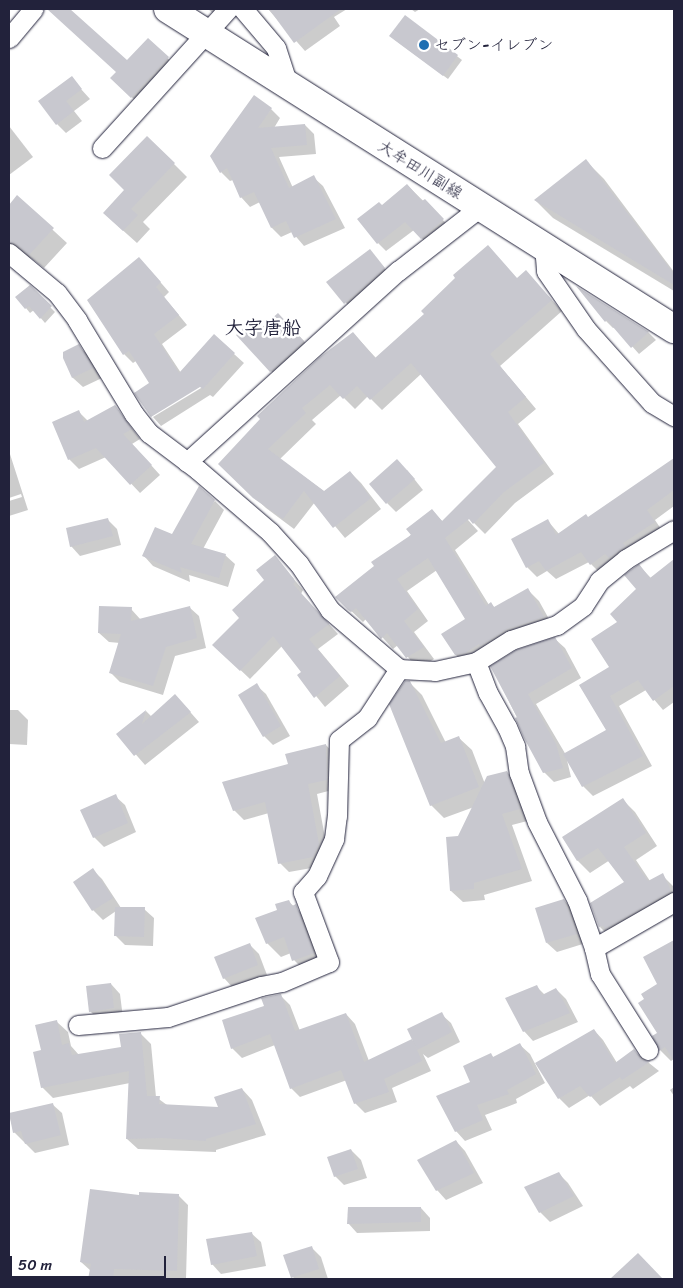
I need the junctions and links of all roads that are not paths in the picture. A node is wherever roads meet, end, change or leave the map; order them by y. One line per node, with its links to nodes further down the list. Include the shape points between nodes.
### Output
1 (32, 9): 6 (street)
2 (168, 9): 5 (main road, 大牟田川副線)
3 (228, 9): 5 (street)
4 (243, 9): 7 (street, via 276,48)
5 (205, 34): 7 (main road, 大牟田川副線); 8 (street)
6 (9, 38)
7 (288, 86): 9 (main road, 大牟田川副線)
8 (102, 148)
9 (479, 208): 10 (main road, 大牟田川副線); 14 (street, via 398,271)
10 (544, 246): 12 (main road, 大牟田川副線); 13 (street, via 546,271 586,329 652,403)
11 (9, 253): 14 (street, via 57,293 134,414 149,433)
12 (674, 329)
13 (674, 416)
14 (187, 462): 17 (street, via 270,532 298,564 330,610)
15 (674, 530): 16 (street, via 626,559 598,581 583,606 557,625 511,640)
16 (476, 662): 17 (street, via 435,671); 19 (street, via 515,746 519,773 537,822 577,900)
17 (399, 669): 20 (street, via 367,718 339,740 334,839 317,876 303,892 328,962 282,982 168,1017)
18 (674, 902): 19 (street)
19 (594, 948): 21 (street, via 600,974)
20 (78, 1026)
21 (648, 1050)

